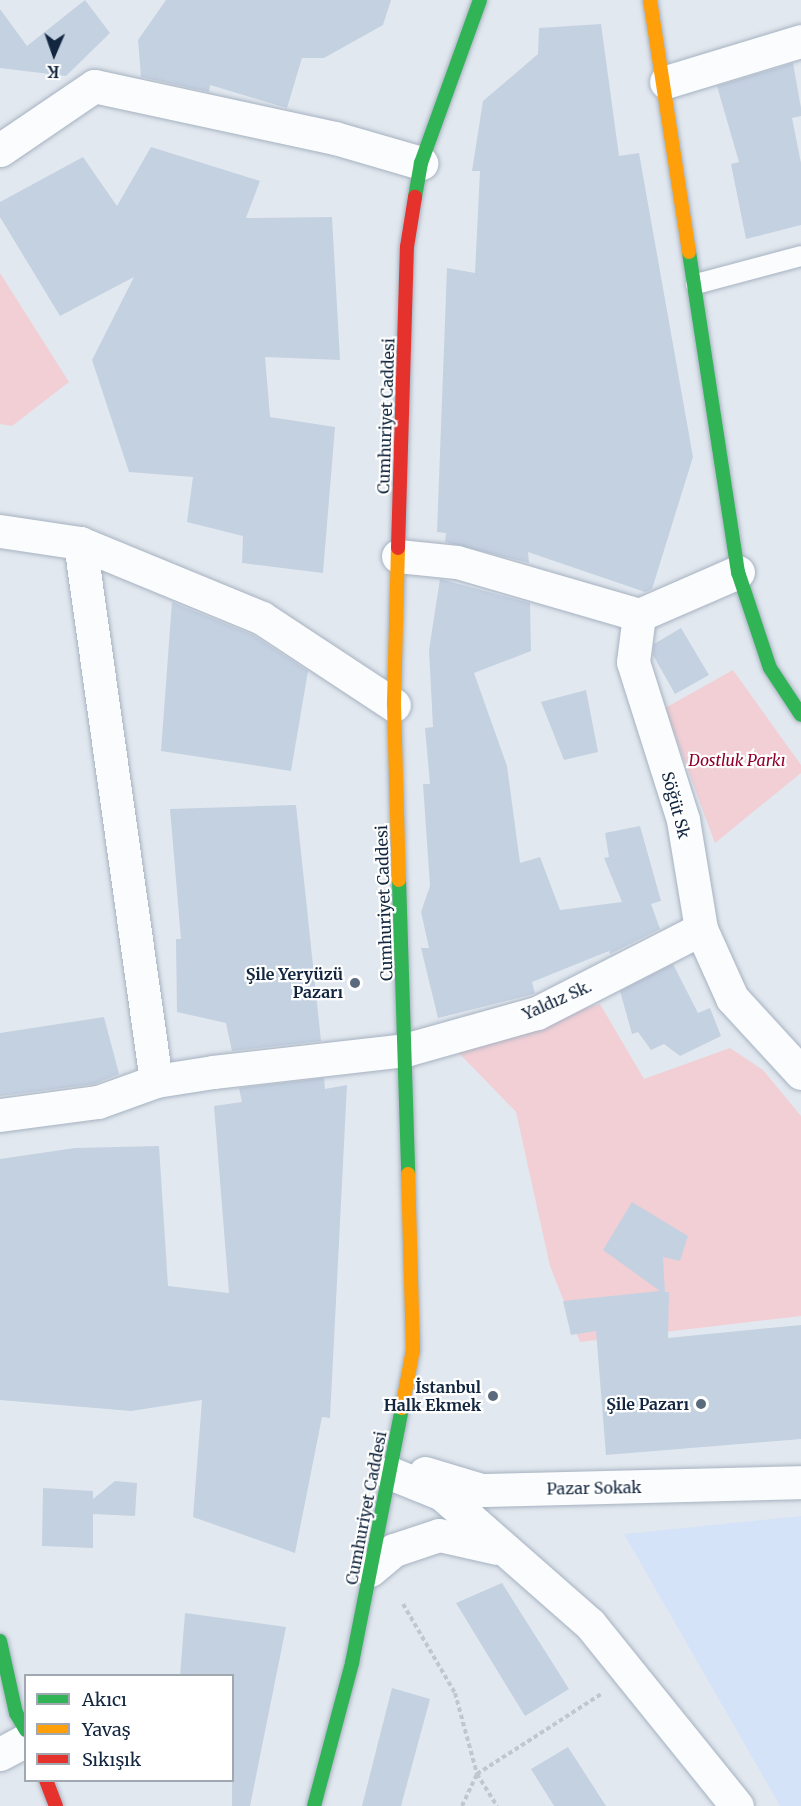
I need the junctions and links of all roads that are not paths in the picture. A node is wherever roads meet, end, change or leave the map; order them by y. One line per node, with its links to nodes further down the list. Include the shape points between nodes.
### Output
1 (480, 0): 6 (main road, Cumhuriyet Caddesi)
2 (650, 0): 4 (main road)
3 (801, 41): 4 (street)
4 (666, 82): 8 (main road)
5 (0, 150): 6 (street, via 94,86 335,138)
6 (420, 163): 11 (main road, Cumhuriyet Caddesi, via 407,248)
7 (801, 256): 8 (lane)
8 (696, 284): 12 (main road)
9 (0, 531): 10 (street)
10 (81, 543): 14 (street, via 262,618); 19 (street)
11 (398, 556): 13 (street, via 457,562); 14 (main road, Cumhuriyet Caddesi)
12 (738, 572): 13 (street); 15 (main road, via 770,668)
13 (639, 615): 16 (street, Söğüt Sk, via 633,662 683,820)
14 (394, 705): 17 (main road, Cumhuriyet Caddesi)
15 (801, 715)
16 (701, 929): 17 (street, Yaldız Sk., via 537,1013); 18 (street, Söğüt Sk, via 732,998)
17 (405, 1050): 19 (street, Yaldız Sk.); 21 (main road, Cumhuriyet Caddesi, via 413,1350)
18 (801, 1073)
19 (156, 1081): 20 (street, Yaldız Sk., via 98,1102)
20 (0, 1115)
21 (390, 1473): 22 (street, Pazar Sokak, via 430,1473 481,1490); 23 (street, via 442,1494); 24 (main road, Cumhuriyet Caddesi)
22 (801, 1482)
23 (499, 1548): 24 (street, via 440,1535 394,1550); 32 (street, via 590,1624)
24 (370, 1570): 31 (main road, Cumhuriyet Caddesi, via 352,1663)
25 (0, 1641): 26 (main road, via 16,1713)
26 (24, 1727)
27 (24, 1741): 28 (street)
28 (0, 1754)
29 (47, 1782): 30 (main road)
30 (56, 1806)
31 (314, 1806)
32 (737, 1806)

